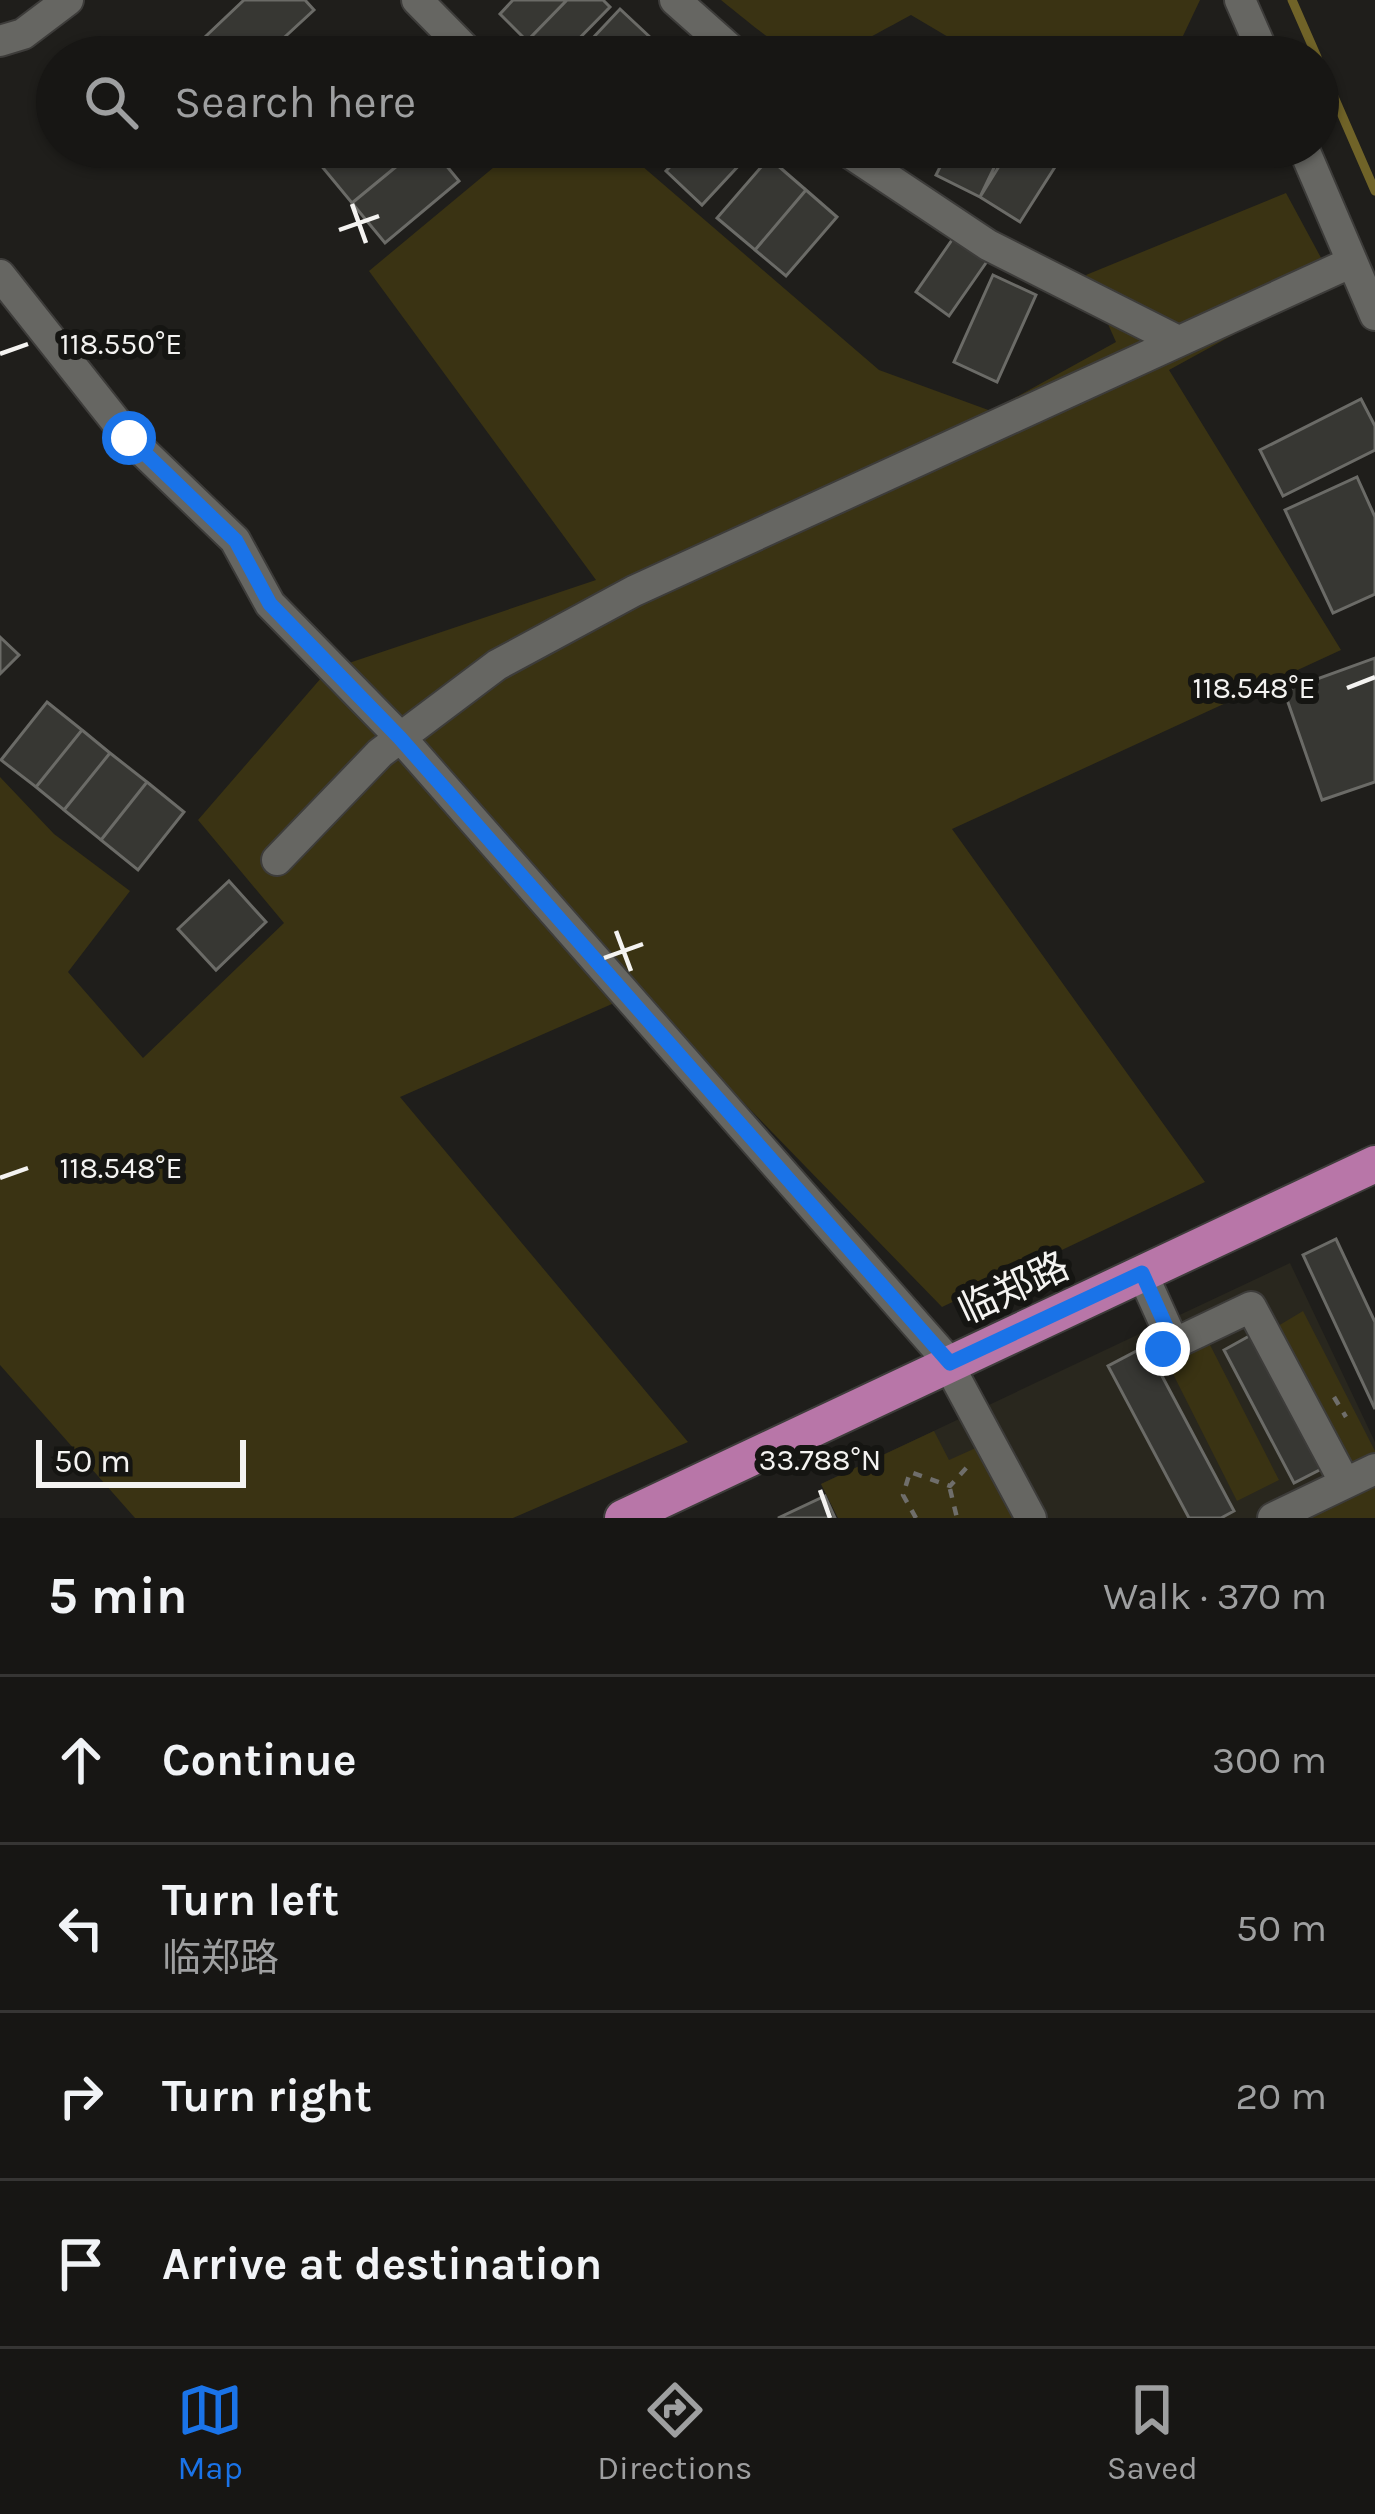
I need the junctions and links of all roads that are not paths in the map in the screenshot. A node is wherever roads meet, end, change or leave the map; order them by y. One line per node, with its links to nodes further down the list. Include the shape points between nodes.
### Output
1 (68, 0): 8 (street)
2 (417, 0): 5 (street)
3 (675, 0): 6 (street)
4 (1240, 0): 7 (street)
5 (452, 36)
6 (716, 36)
7 (1255, 36)
8 (0, 41)
9 (873, 168): 14 (street, via 988,245)
10 (1312, 168): 11 (street)
11 (1352, 262): 13 (street); 14 (street)
12 (0, 275): 15 (street, via 129,438 236,541 270,604)
13 (1375, 315)
14 (1176, 340): 15 (street, via 634,591 497,665)
15 (400, 738): 16 (street); 19 (street)
16 (277, 860)
17 (1375, 1164): 18 (main road, 临郑路)
18 (1142, 1273): 19 (main road, 临郑路); 21 (street, via 1168,1346 1251,1307)
19 (949, 1364): 22 (main road, 临郑路); 23 (street)
20 (1375, 1469): 21 (street)
21 (1345, 1484): 24 (street)
22 (642, 1514)
23 (1030, 1518)
24 (1273, 1518)

